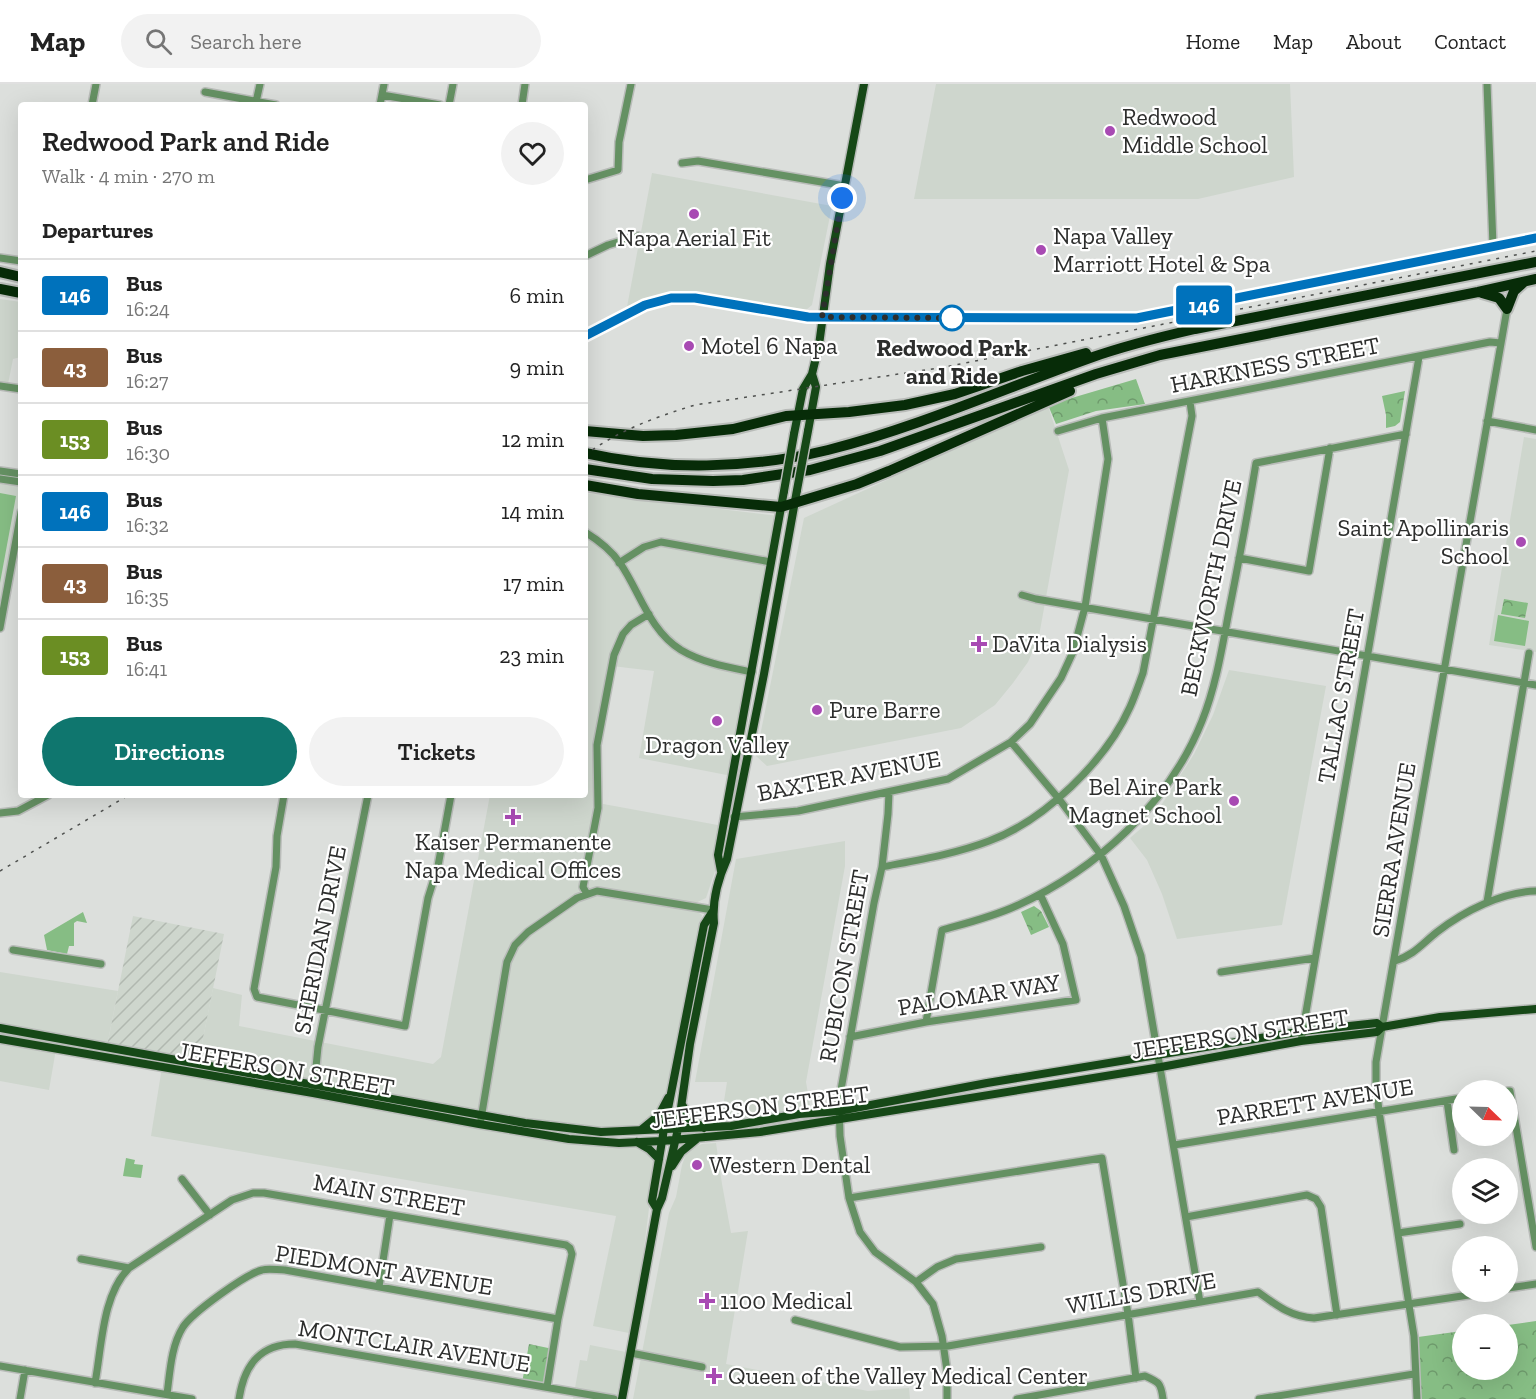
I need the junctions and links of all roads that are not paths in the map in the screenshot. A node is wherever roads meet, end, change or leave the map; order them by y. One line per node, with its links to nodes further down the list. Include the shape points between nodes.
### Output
1 (96, 84): 11 (street)
2 (260, 84): 13 (street)
3 (384, 84): 10 (street)
4 (453, 84): 16 (street)
5 (525, 84): 17 (street)
6 (630, 84): 19 (street, via 618,170)
7 (864, 84): 20 (main road)
8 (1486, 84): 23 (street)
9 (205, 92): 12 (street)
10 (382, 95): 14 (street); 15 (street)
11 (93, 102)
12 (251, 102)
13 (256, 102)
14 (381, 102)
15 (423, 102)
16 (450, 102)
17 (522, 102)
18 (682, 163): 20 (street, via 698,161)
19 (588, 179)
20 (845, 186): 35 (main road)
21 (638, 236): 24 (street)
22 (1536, 238): 23 (street)
23 (1493, 246): 35 (street, via 1137,318)
24 (588, 255)
25 (0, 258): 26 (street)
26 (18, 261)
27 (1536, 262): 37 (highway)
28 (0, 273): 29 (highway)
29 (18, 276)
30 (1530, 280): 32 (highway); 34 (highway, via 1515,291)
31 (0, 289): 33 (highway)
32 (1478, 292): 34 (highway, via 1496,296); 40 (highway, via 1197,347)
33 (18, 293)
34 (1507, 309): 38 (street, SIERRA AVENUE)
35 (822, 317): 36 (street, via 671,298 645,305); 41 (main road)
36 (588, 334)
37 (1157, 338): 45 (highway, via 1111,345 929,401 876,410); 54 (highway, via 1092,357 876,436 813,453 713,465 654,463)
38 (1501, 343): 39 (street, HARKNESS STREET); 48 (street, SIERRA AVENUE)
39 (1419, 357): 44 (street, HARKNESS STREET); 52 (street, TALLAC STREET)
40 (1129, 365): 55 (highway, via 880,451 810,470 713,481 652,479); 61 (highway, via 889,471)
41 (812, 374): 45 (main road, via 816,387); 46 (main road, via 803,389)
42 (0, 386): 43 (street)
43 (18, 389)
44 (1190, 402): 47 (street, HARKNESS STREET); 72 (street, via 1192,416)
45 (812, 414): 46 (highway); 61 (main road, bridge)
46 (798, 415): 49 (highway, via 733,429 676,435); 62 (main road, bridge)
47 (1102, 418): 51 (street, HARKNESS STREET); 70 (street, BAXTER AVENUE, via 1108,459)
48 (1487, 421): 50 (street); 78 (street, SIERRA AVENUE)
49 (588, 430)
50 (1536, 430)
51 (1058, 431)
52 (1406, 434): 53 (street, BECKWORTH DRIVE); 77 (street, TALLAC STREET)
53 (1330, 448): 65 (street, BECKWORTH DRIVE, via 1256,463); 65 (street, via 1309,571)
54 (588, 453)
55 (588, 469)
56 (0, 471): 57 (street)
57 (18, 474)
58 (0, 479): 59 (street)
59 (18, 482)
60 (588, 486): 62 (highway)
61 (795, 504): 62 (highway); 73 (main road)
62 (781, 507): 66 (main road)
63 (18, 529): 74 (street)
64 (588, 534): 67 (street)
65 (1239, 558): 75 (street, BECKWORTH DRIVE)
66 (771, 562): 67 (street, via 661,542 644,547); 68 (main road)
67 (620, 563): 71 (street)
68 (768, 575): 73 (main road, via 773,583 769,614); 79 (main road)
69 (1022, 595): 70 (street)
70 (1085, 607): 72 (street); 83 (street, BAXTER AVENUE, via 1073,652 1061,678 1030,724)
71 (649, 614): 79 (street, via 663,634 681,649 710,663); 97 (street, via 623,634 614,654 597,745 598,808 583,887)
72 (1154, 619): 75 (street); 90 (street, via 1143,673 1129,709 1108,743)
73 (774, 620): 80 (main road)
74 (0, 628)
75 (1226, 631): 77 (street); 93 (street, BECKWORTH DRIVE, via 1216,681 1202,722 1182,760 1157,799)
76 (1529, 653): 81 (street)
77 (1368, 656): 78 (street); 102 (street, TALLAC STREET)
78 (1443, 669): 81 (street); 103 (street, SIERRA AVENUE)
79 (752, 672): 80 (main road); 84 (main road)
80 (764, 674): 92 (main road)
81 (1524, 682): 82 (street); 99 (street)
82 (1536, 685)
83 (1011, 742): 85 (street, BAXTER AVENUE, via 948,779); 90 (street)
84 (731, 783): 92 (main road, via 735,789); 95 (main road, via 718,855)
85 (889, 792): 92 (street, BAXTER AVENUE, via 798,811); 94 (street, RUBICON STREET)
86 (42, 798): 91 (street, via 18,811)
87 (283, 798): 110 (street, via 276,867 254,989 257,997)
88 (367, 798): 110 (street, SHERIDAN DRIVE)
89 (450, 798): 110 (street, via 405,1026)
90 (1059, 799): 93 (street); 94 (street, via 1021,826 991,841)
91 (0, 813)
92 (734, 817): 95 (main road)
93 (1101, 855): 98 (street, BECKWORTH DRIVE); 119 (street, via 1141,956)
94 (882, 867): 115 (street, RUBICON STREET)
95 (721, 872): 100 (main road)
96 (1536, 891): 99 (street)
97 (586, 894): 100 (street, via 606,891); 128 (street, via 535,926 511,953)
98 (1040, 894): 111 (street, BECKWORTH DRIVE, via 1015,907 942,930); 111 (street, PALOMAR WAY, via 1063,944 1076,1000)
99 (1487, 902): 103 (street, via 1437,932 1410,956)
100 (713, 910): 106 (main road, via 704,925); 107 (main road)
101 (13, 950): 104 (street)
102 (1315, 957): 105 (street); 114 (street, TALLAC STREET)
103 (1395, 961): 112 (street, SIERRA AVENUE)
104 (101, 964)
105 (1221, 972)
106 (695, 976): 107 (main road, via 694,1001); 108 (main road)
107 (698, 1008): 118 (main road)
108 (688, 1009): 118 (main road, via 692,1013 687,1040); 121 (main road)
109 (1536, 1009): 112 (main road, JEFFERSON STREET, via 1440,1017)
110 (326, 1011): 122 (street, SHERIDAN DRIVE)
111 (926, 1022): 115 (street, PALOMAR WAY)
112 (1382, 1027): 114 (main road, JEFFERSON STREET, via 1377,1023); 117 (main road, JEFFERSON STREET, via 1377,1032); 126 (street, SIERRA AVENUE, via 1376,1072)
113 (0, 1028): 122 (main road, JEFFERSON STREET)
114 (1303, 1031): 117 (street, TALLAC STREET); 119 (main road, JEFFERSON STREET)
115 (850, 1037): 127 (street, RUBICON STREET)
116 (0, 1039): 122 (main road, JEFFERSON STREET)
117 (1301, 1041): 120 (main road, JEFFERSON STREET)
118 (690, 1044): 123 (main road)
119 (1159, 1055): 120 (street); 127 (main road, JEFFERSON STREET, via 886,1100)
120 (1161, 1067): 127 (main road, JEFFERSON STREET); 138 (street)
121 (674, 1087): 130 (main road); 132 (main road, via 659,1115)
122 (313, 1089): 128 (main road, JEFFERSON STREET)
123 (682, 1099): 129 (main road, via 687,1116); 131 (main road)
124 (1452, 1100): 125 (street, PARRETT AVENUE)
125 (1447, 1101): 126 (street, PARRETT AVENUE); 139 (street)
126 (1379, 1111): 138 (street, PARRETT AVENUE); 149 (street, SIERRA AVENUE)
127 (839, 1115): 129 (main road, JEFFERSON STREET, via 799,1114); 133 (main road, JEFFERSON STREET); 143 (street, RUBICON STREET)
128 (480, 1120): 132 (main road, JEFFERSON STREET, via 601,1132); 136 (main road, JEFFERSON STREET, via 569,1139)
129 (705, 1128): 131 (main road, JEFFERSON STREET)
130 (664, 1129): 131 (main road, JEFFERSON STREET); 132 (main road, JEFFERSON STREET); 135 (main road)
131 (678, 1129): 134 (main road)
132 (639, 1130)
133 (698, 1138): 134 (main road, JEFFERSON STREET); 141 (main road, via 681,1152)
134 (676, 1140): 135 (main road, JEFFERSON STREET); 141 (main road)
135 (662, 1141): 136 (main road, JEFFERSON STREET); 140 (main road)
136 (637, 1142): 140 (main road)
137 (1518, 1143): 151 (street)
138 (1174, 1145): 147 (street)
139 (1454, 1150)
140 (658, 1159): 144 (main road, via 652,1201)
141 (668, 1171): 144 (main road)
142 (182, 1179): 145 (street)
143 (849, 1198): 154 (street, RUBICON STREET, via 860,1232 875,1252); 161 (street, via 1102,1158)
144 (657, 1209): 166 (main road)
145 (210, 1215): 146 (street, MAIN STREET, via 232,1200 253,1193); 153 (street, MAIN STREET)
146 (390, 1215): 156 (street); 163 (street, MAIN STREET, via 566,1245 572,1254)
147 (1186, 1217): 159 (street); 162 (street, via 1307,1195 1316,1199 1321,1207)
148 (1460, 1224): 149 (street)
149 (1398, 1233): 160 (street, SIERRA AVENUE)
150 (1041, 1247): 154 (street, via 956,1259)
151 (1536, 1247)
152 (81, 1259): 153 (street)
153 (129, 1268): 172 (street, via 111,1293)
154 (916, 1282): 165 (street, RUBICON STREET, via 933,1304)
155 (1536, 1284): 157 (street)
156 (379, 1287): 163 (street, PIEDMONT AVENUE); 174 (street, PIEDMONT AVENUE, via 285,1270 255,1273 199,1310 183,1327 173,1354)
157 (1518, 1287)
158 (1452, 1298): 160 (street, WILLIS DRIVE)
159 (1200, 1302): 161 (street, WILLIS DRIVE); 162 (street, WILLIS DRIVE, via 1258,1292 1296,1316)
160 (1410, 1305): 162 (street, WILLIS DRIVE); 170 (street, SIERRA AVENUE)
161 (1128, 1314): 165 (street, WILLIS DRIVE); 171 (street)
162 (1337, 1315)
163 (558, 1319): 173 (street, MAIN STREET)
164 (795, 1320): 165 (street, WILLIS DRIVE, via 900,1347)
165 (943, 1346): 181 (street, RUBICON STREET)
166 (631, 1353): 168 (street); 180 (main road)
167 (0, 1366): 169 (street)
168 (702, 1367)
169 (25, 1370): 172 (street); 176 (street)
170 (1414, 1374): 184 (street); 185 (street, SIERRA AVENUE)
171 (1136, 1378): 175 (street); 183 (street, via 1145,1376 1158,1381)
172 (95, 1383): 174 (street, via 129,1393)
173 (547, 1387): 178 (street, MONTCLAIR AVENUE, via 288,1344 267,1350 252,1362 245,1372); 179 (street, MONTCLAIR AVENUE)
174 (167, 1394): 177 (street)
175 (1047, 1397): 182 (street)
176 (20, 1399)
177 (192, 1399)
178 (239, 1399)
179 (614, 1399)
180 (622, 1399)
181 (947, 1399)
182 (1017, 1399)
183 (1163, 1399)
184 (1259, 1399)
185 (1417, 1399)

